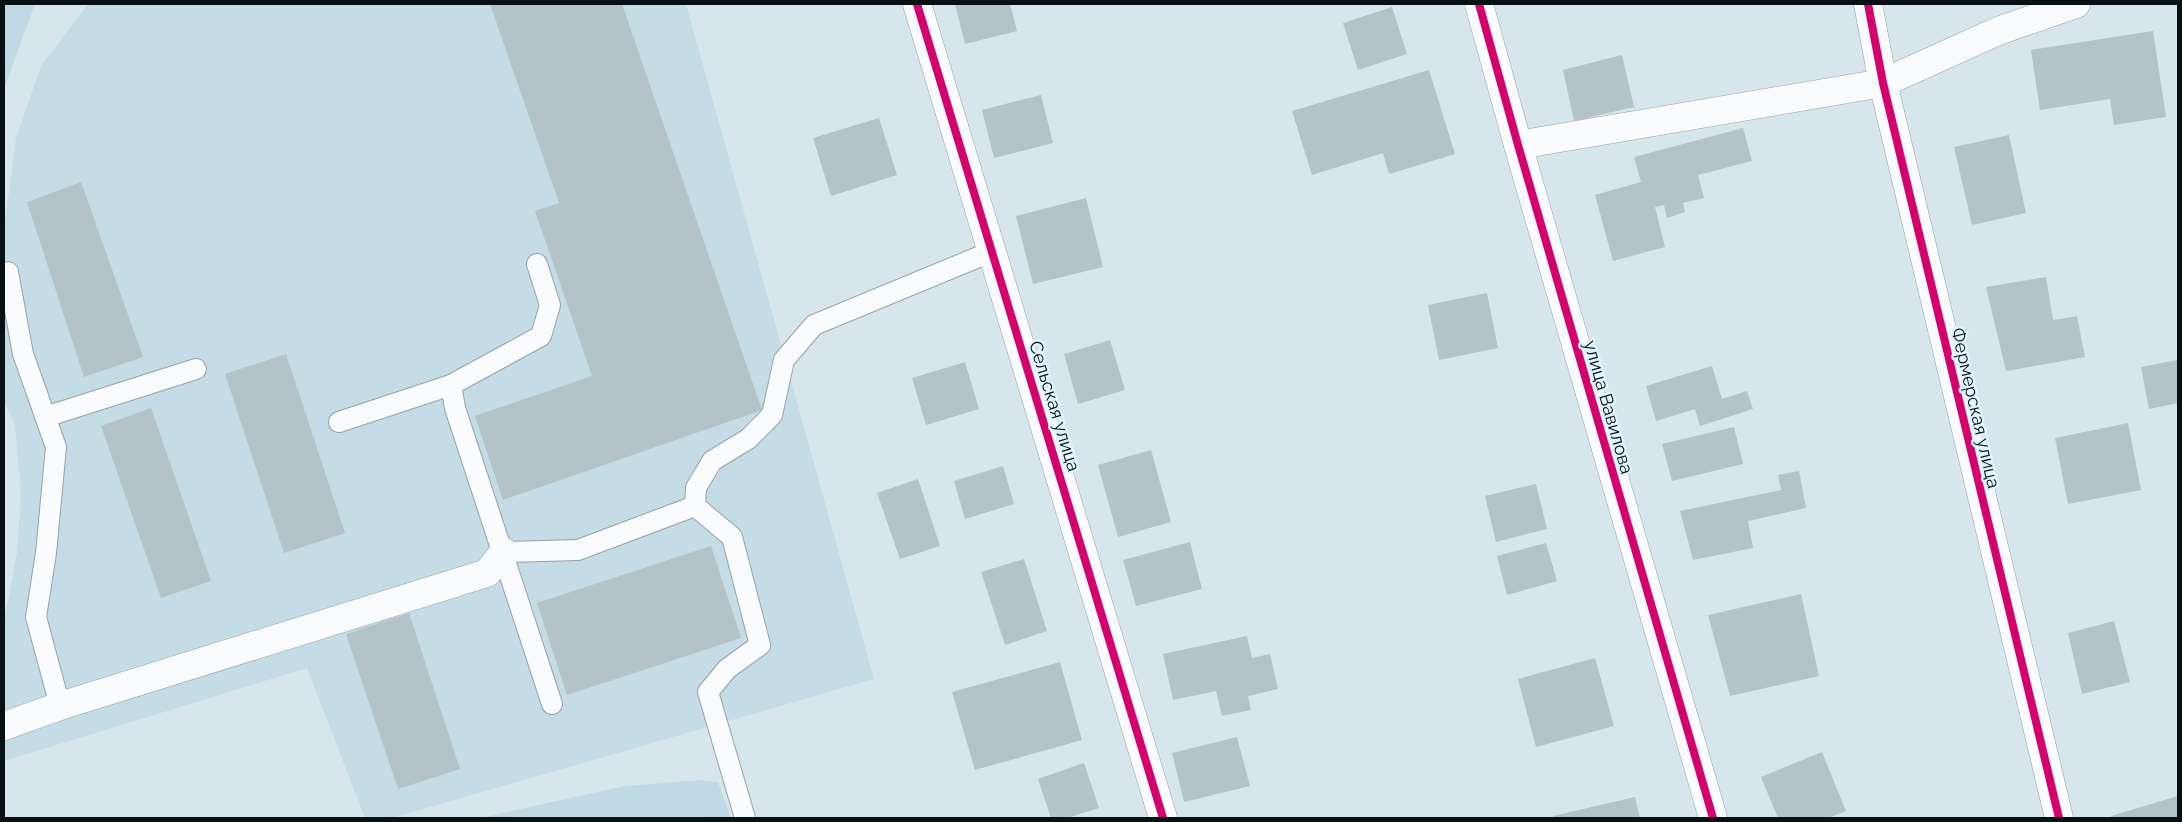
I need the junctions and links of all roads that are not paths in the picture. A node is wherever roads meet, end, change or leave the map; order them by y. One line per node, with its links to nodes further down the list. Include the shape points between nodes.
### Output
1 (917, 4): 7 (street, Сельская улица)
2 (1480, 4): 6 (street, улица Вавилова)
3 (1868, 4): 5 (street, Фермерская улица)
4 (2076, 4): 5 (street, via 1998,30)
5 (1884, 83): 6 (street); 22 (street, Фермерская улица)
6 (1518, 145): 21 (street, улица Вавилова)
7 (993, 251): 14 (lane, via 814,326 784,360 772,415 748,439 712,461 696,488); 20 (street, Сельская улица)
8 (537, 264): 11 (lane, via 550,305 541,336)
9 (8, 272): 12 (lane, via 23,354)
10 (196, 369): 12 (lane)
11 (451, 385): 13 (lane); 15 (lane, via 455,408)
12 (45, 416): 17 (lane, via 56,447 36,617)
13 (338, 422)
14 (696, 506): 15 (lane, via 578,550); 19 (lane, via 732,537 760,645 727,669 708,692)
15 (504, 552): 16 (lane); 17 (street, via 487,573)
16 (552, 704)
17 (60, 706): 18 (street)
18 (4, 726)
19 (745, 818)
20 (1163, 818)
21 (1713, 818)
22 (2059, 818)

